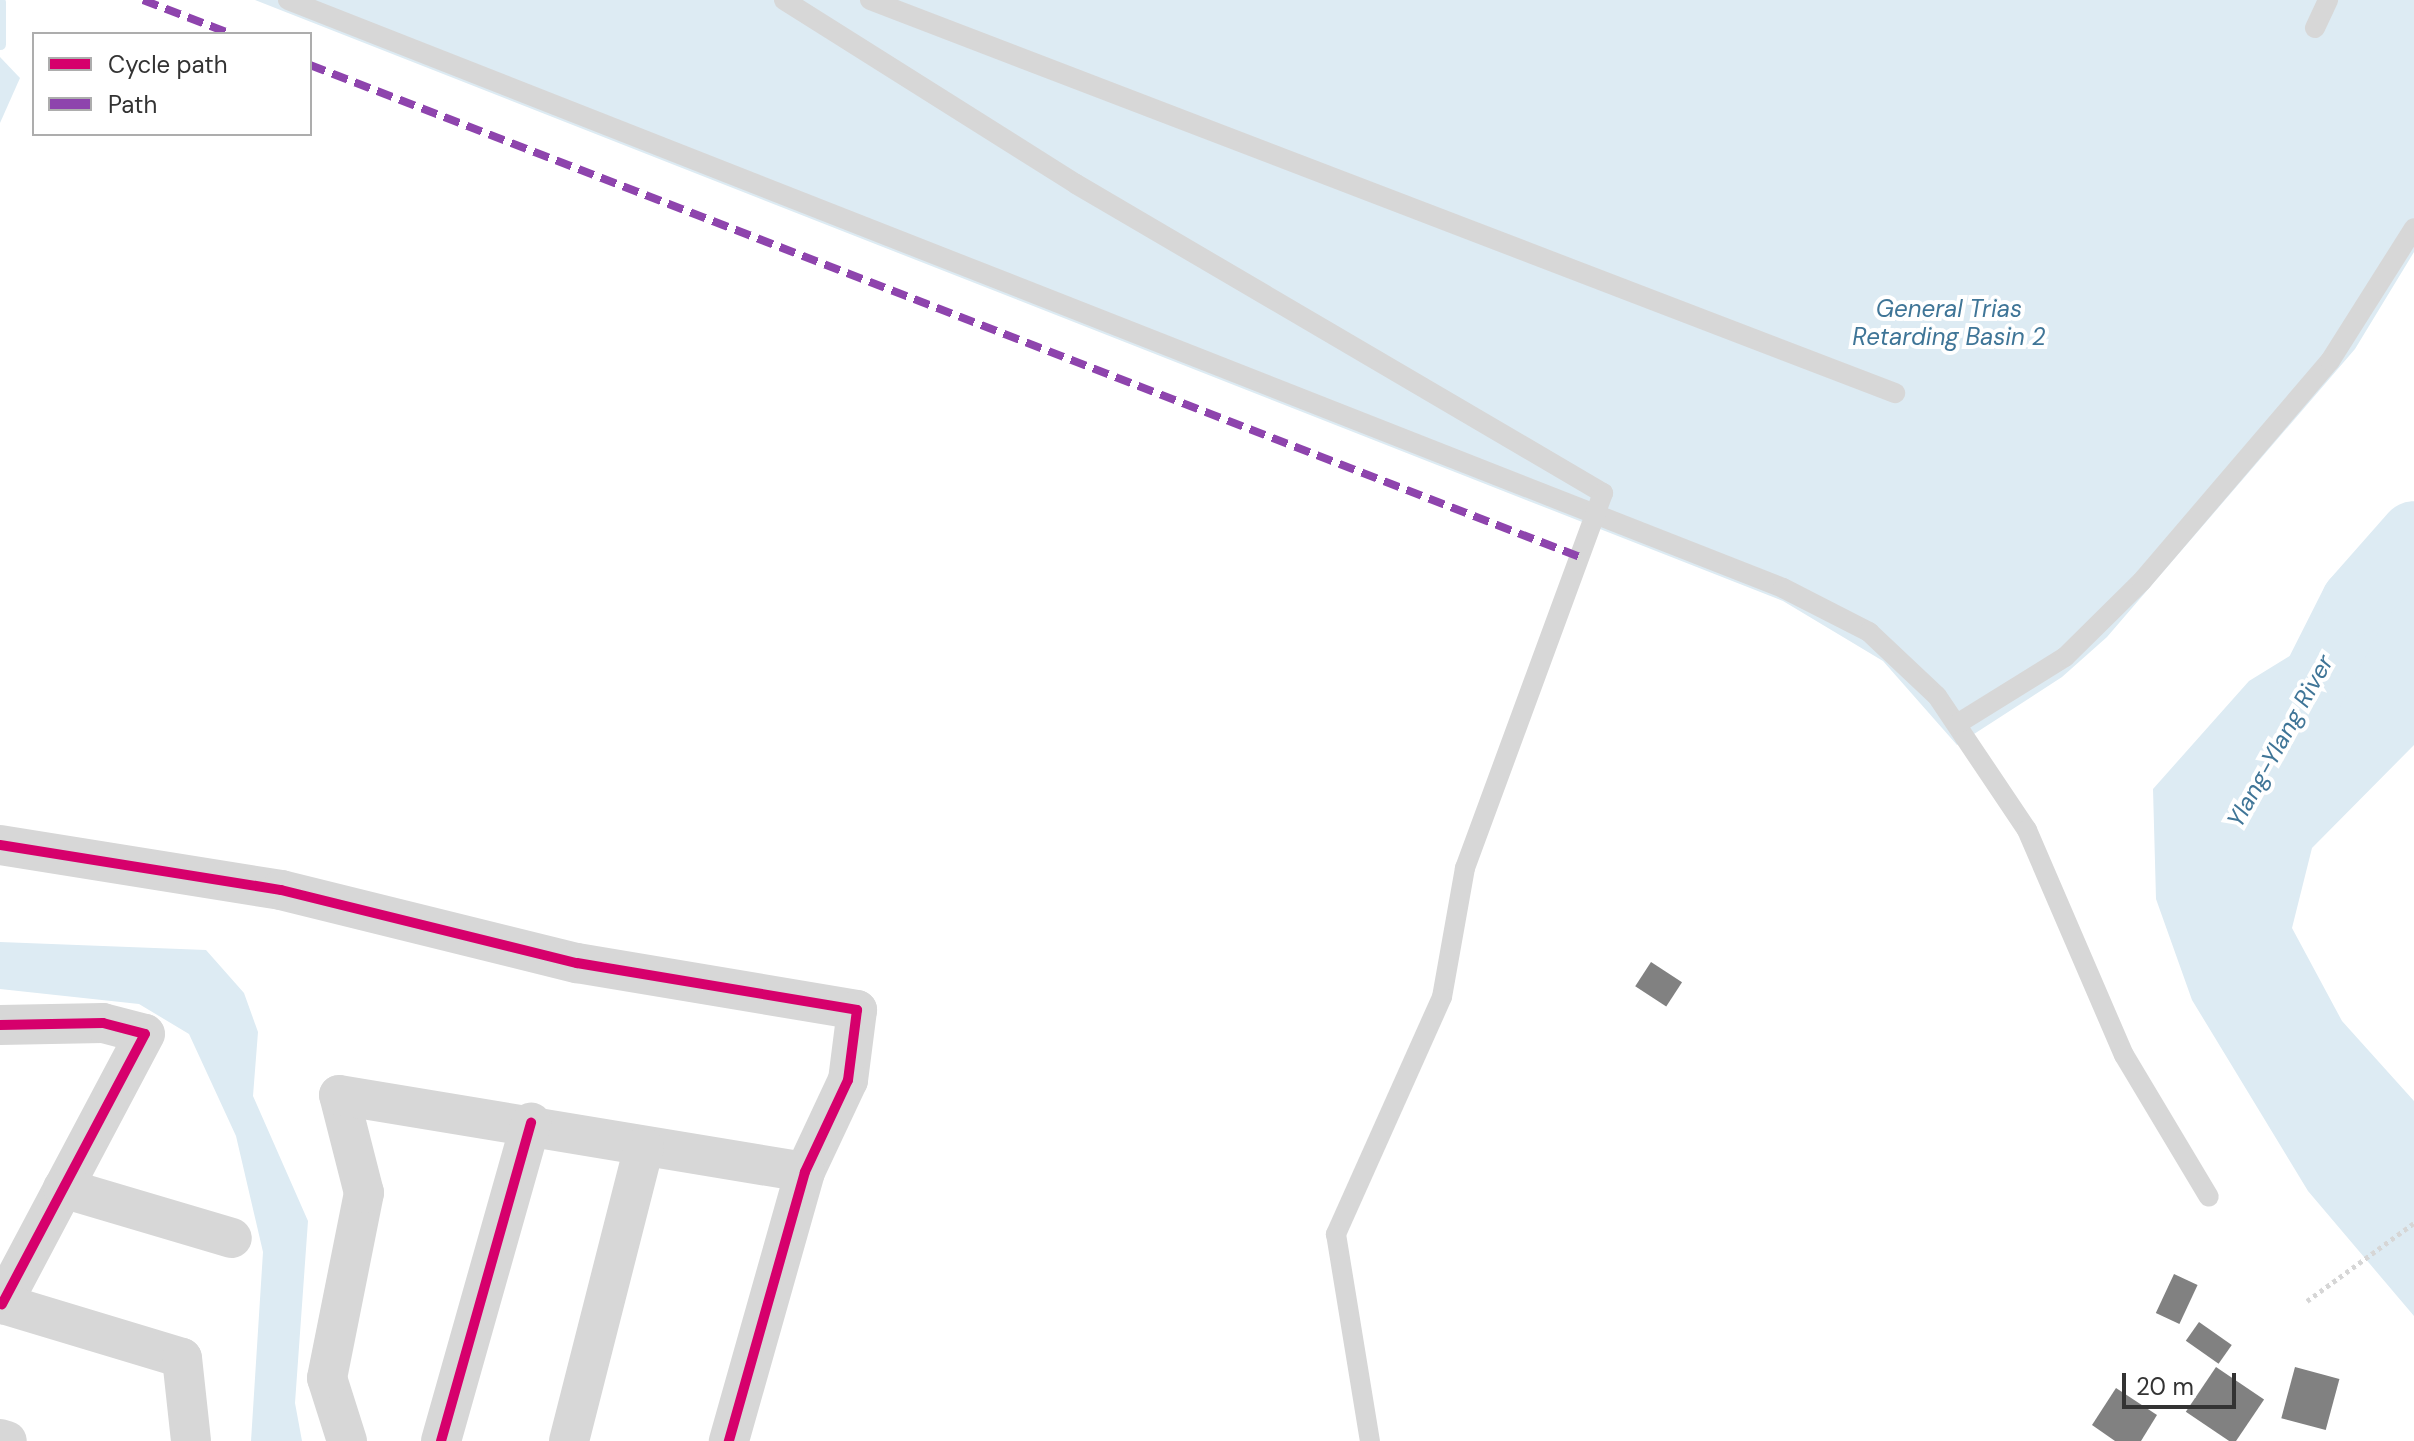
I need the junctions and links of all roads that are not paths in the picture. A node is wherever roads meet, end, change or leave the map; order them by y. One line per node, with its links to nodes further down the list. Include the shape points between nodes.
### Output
1 (288, 0): 8 (lane)
2 (784, 0): 8 (lane, via 1024,153 1603,493)
3 (870, 0): 7 (lane)
4 (2328, 0): 5 (lane)
5 (2315, 28)
6 (2414, 228): 9 (lane, via 2330,361 2142,581 2065,657)
7 (1895, 393)
8 (1595, 515): 9 (lane, via 1842,616 1905,662); 26 (lane, via 1465,868 1442,997 1336,1234)
9 (1957, 724): 16 (lane, via 2034,843 2124,1055)
10 (0, 845): 14 (street, via 281,890 577,963 857,1010 848,1080)
11 (1, 1026): 15 (street, via 103,1023 145,1034)
12 (531, 1122): 13 (street); 22 (street, via 339,1095 364,1193 327,1378); 23 (street)
13 (644, 1147): 14 (street); 24 (street)
14 (805, 1172): 25 (street)
15 (63, 1188): 17 (street); 18 (street)
16 (2209, 1197)
17 (232, 1238)
18 (1, 1304): 21 (street, via 182,1358)
19 (0, 1439): 20 (street)
20 (7, 1441)
21 (191, 1441)
22 (347, 1441)
23 (441, 1441)
24 (569, 1441)
25 (729, 1441)
26 (1370, 1441)

